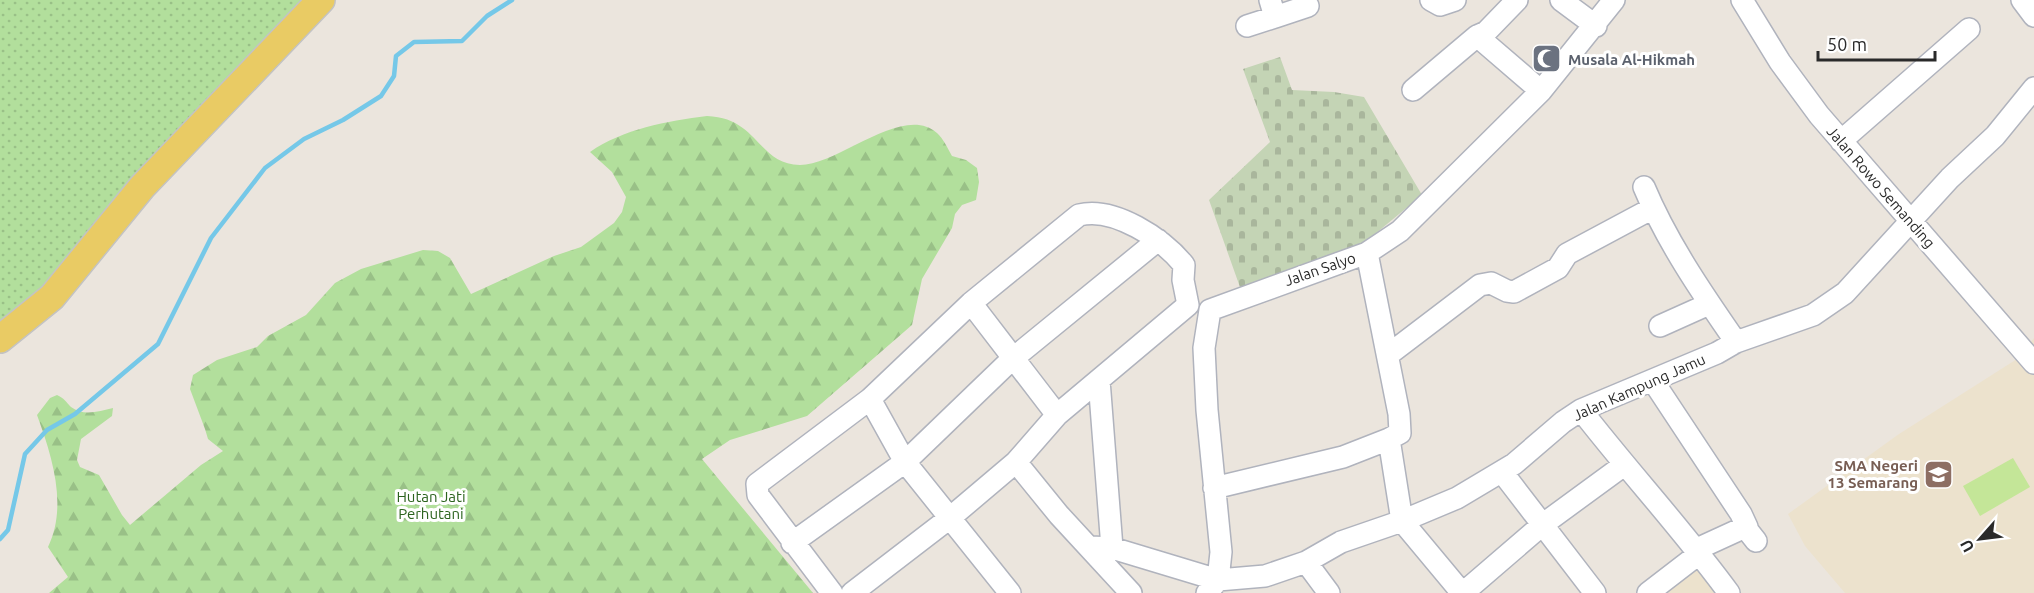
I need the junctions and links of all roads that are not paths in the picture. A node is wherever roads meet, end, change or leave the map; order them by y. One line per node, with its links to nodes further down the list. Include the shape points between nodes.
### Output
1 (321, 0): 30 (main road, via 142,187 52,297)
2 (1431, 0): 3 (street, via 1440,5)
3 (1455, 0)
4 (1517, 0): 15 (street, via 1486,32)
5 (1561, 0): 13 (street)
6 (1614, 0): 13 (street, Jalan Salyo)
7 (1742, 0): 19 (street, Jalan Rowo Semanding, via 1780,62)
8 (2022, 0): 11 (street)
9 (1308, 6): 10 (street)
10 (1272, 8): 12 (street)
11 (2034, 16)
12 (1247, 26)
13 (1596, 26): 18 (street, Jalan Salyo)
14 (1969, 29): 19 (street)
15 (1477, 36): 17 (street); 18 (street)
16 (2034, 88): 22 (street, Jalan Kampung Jamu, via 1995,136)
17 (1413, 90)
18 (1541, 91): 24 (street, Jalan Salyo, via 1400,231)
19 (1841, 141): 22 (street, Jalan Rowo Semanding)
20 (1644, 187): 21 (street)
21 (1653, 208): 26 (street); 32 (street, via 1567,254 1558,268 1523,288 1507,291 1491,283 1480,285)
22 (1911, 220): 31 (street, Jalan Kampung Jamu, via 1845,292 1813,315); 34 (street, Jalan Rowo Semanding)
23 (1158, 240): 25 (street, via 1109,215 1079,215); 27 (street, via 1184,265); 33 (street)
24 (1366, 253): 28 (street, Jalan Salyo); 32 (street)
25 (970, 303): 33 (street); 37 (street)
26 (1709, 304): 29 (street); 31 (street)
27 (1188, 305): 28 (street); 35 (street)
28 (1210, 310): 45 (street, via 1204,348)
29 (1660, 326)
30 (0, 339)
31 (1736, 342): 36 (street, Jalan Kampung Jamu)
32 (1388, 356): 40 (street, via 1401,433)
33 (1011, 360): 39 (street); 41 (street)
34 (2034, 363)
35 (1099, 380): 39 (street); 51 (street)
36 (1653, 381): 38 (street, Jalan Kampung Jamu); 52 (street, via 1747,526)
37 (870, 399): 41 (street); 49 (street, via 757,484 755,491)
38 (1581, 410): 43 (street); 44 (street, Jalan Kampung Jamu)
39 (1057, 415): 42 (street)
40 (1389, 439): 45 (street, via 1343,457); 47 (street)
41 (905, 462): 46 (street); 49 (street)
42 (1016, 462): 46 (street); 50 (street)
43 (1623, 465): 48 (street); 52 (street)
44 (1502, 472): 47 (street, Jalan Kampung Jamu, via 1457,498); 48 (street)
45 (1214, 488): 54 (street, via 1221,552)
46 (951, 517): 55 (street); 57 (street)
47 (1402, 521): 53 (street, Jalan Kampung Jamu, via 1341,542); 60 (street)
48 (1542, 525): 60 (street); 61 (street)
49 (792, 543): 56 (street)
50 (1091, 547): 51 (street); 58 (street)
51 (1112, 548): 54 (street)
52 (1698, 551): 62 (street); 63 (street)
53 (1306, 562): 54 (street, Jalan Kampung Jamu, via 1264,576); 59 (street)
54 (1213, 586)
55 (864, 590)
56 (832, 593)
57 (1010, 593)
58 (1131, 593)
59 (1329, 593)
60 (1462, 593)
61 (1595, 593)
62 (1648, 593)
63 (1730, 593)

